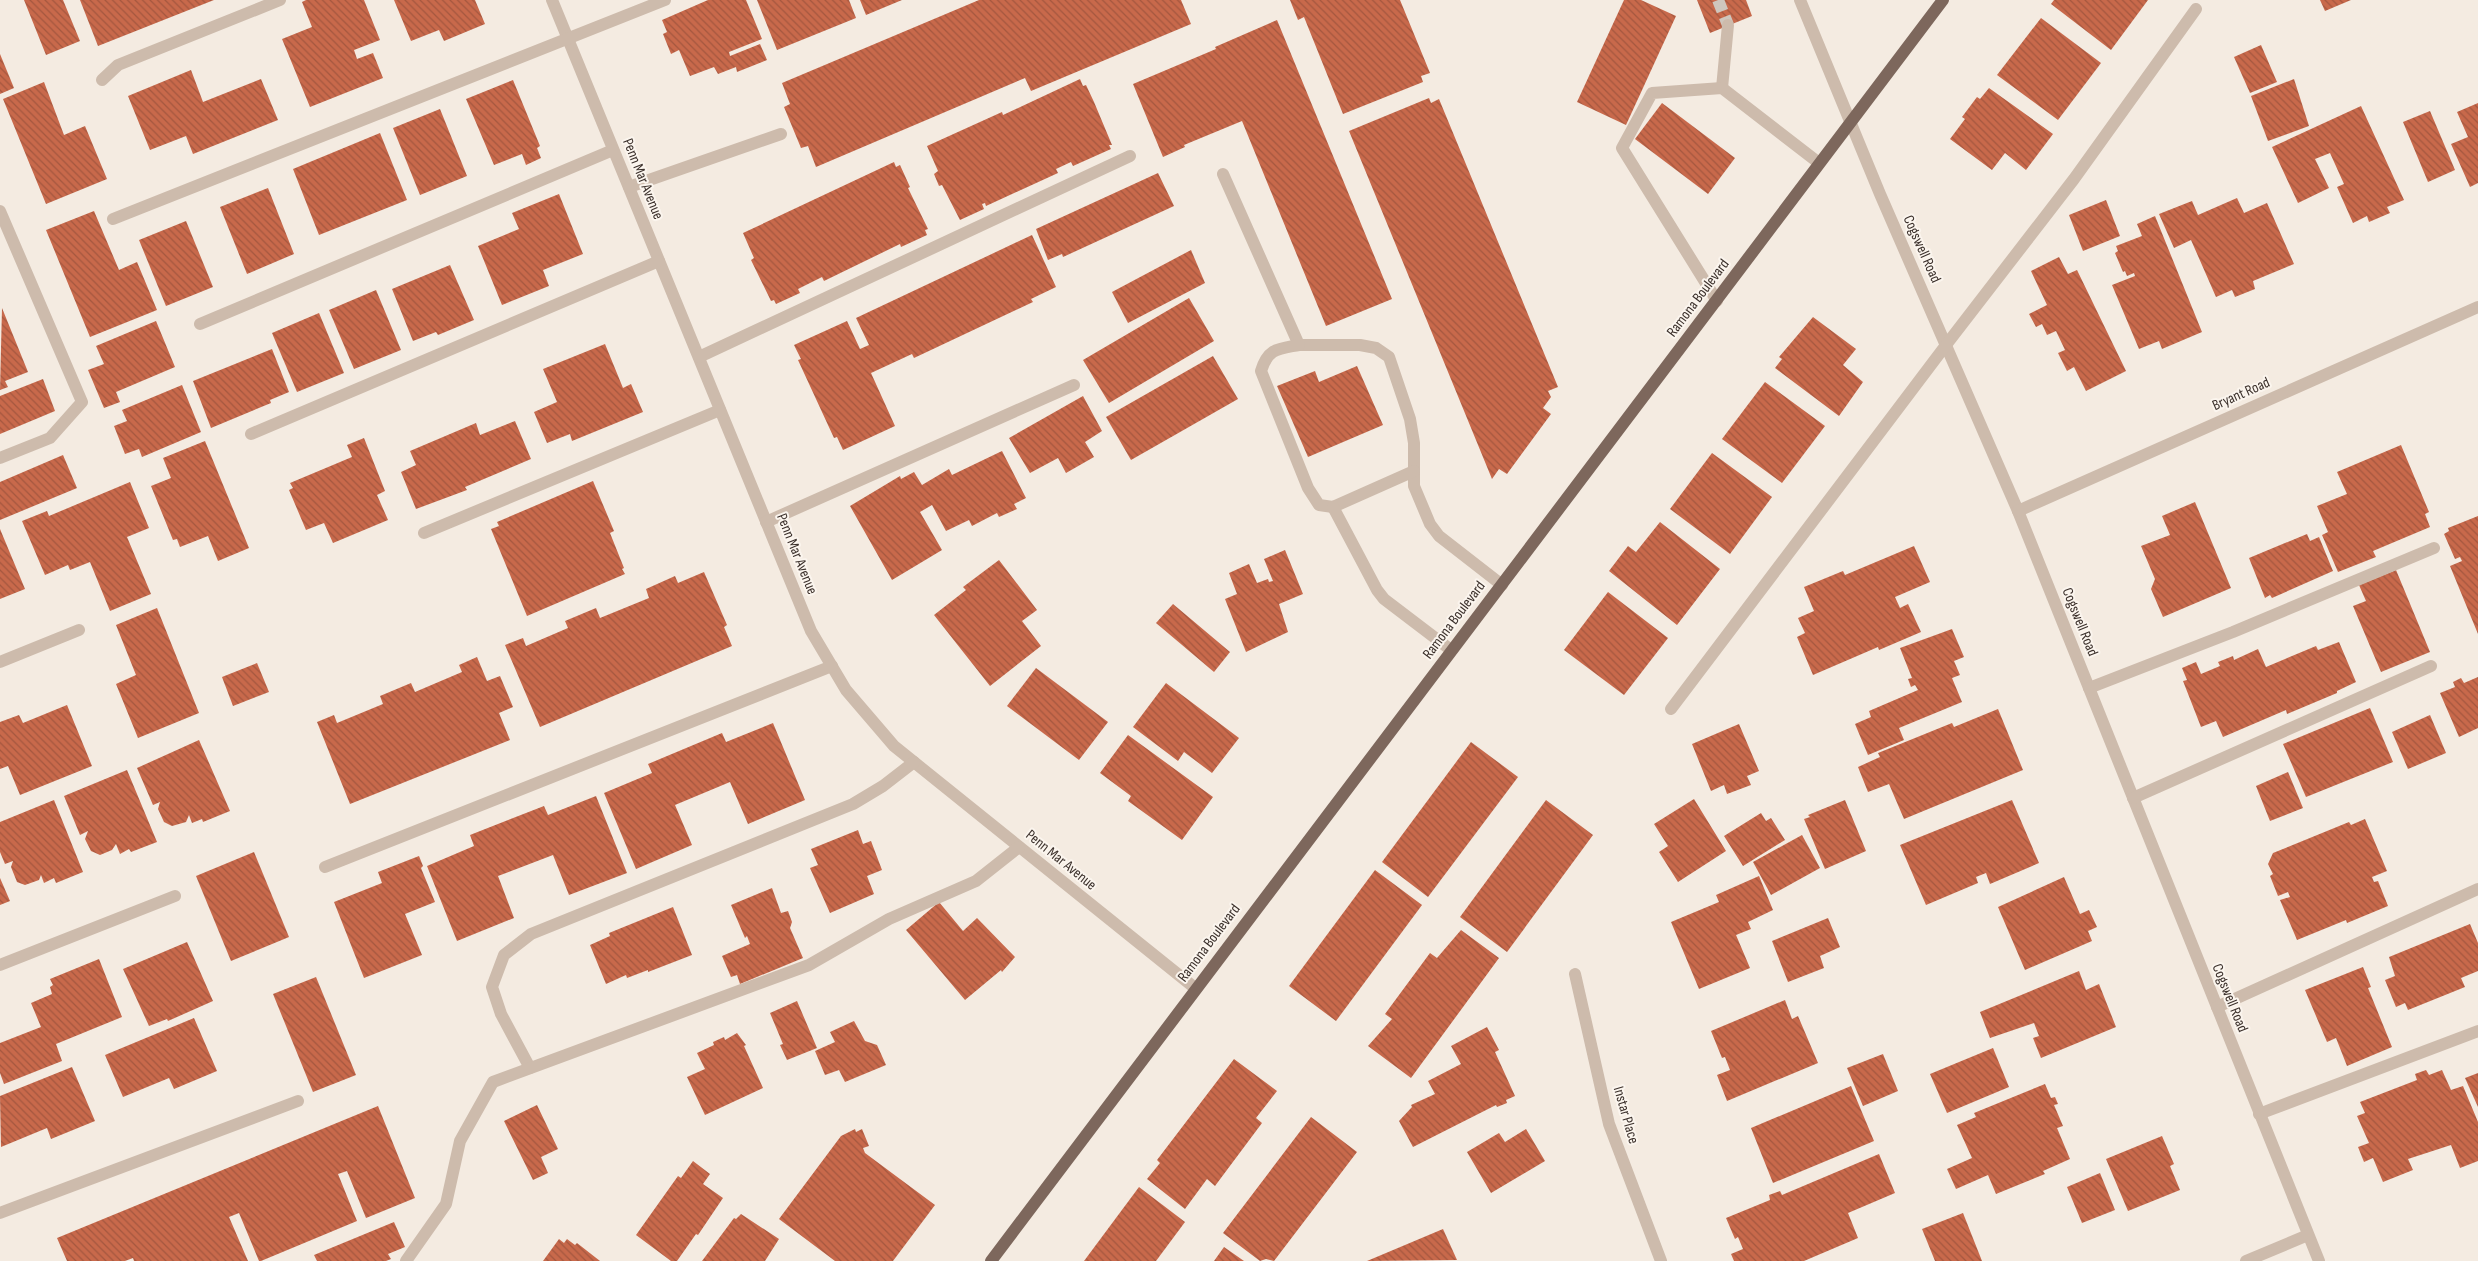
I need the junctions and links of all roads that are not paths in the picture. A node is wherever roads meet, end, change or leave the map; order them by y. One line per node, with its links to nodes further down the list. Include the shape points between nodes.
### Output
1 (280, 0): 9 (street, via 118,65)
2 (552, 0): 8 (street, Penn Mar Avenue)
3 (665, 0): 8 (street)
4 (1800, 0): 11 (street, Cogswell Road)
5 (1943, 0): 11 (main road, Ramona Boulevard)
6 (2196, 9): 25 (street, via 2074,180)
7 (1728, 25): 10 (street)
8 (568, 40): 13 (street, Penn Mar Avenue); 19 (street)
9 (102, 80)
10 (1722, 88): 15 (street); 21 (street, via 1652,93 1622,148)
11 (1851, 124): 15 (main road, Ramona Boulevard); 25 (street, Cogswell Road)
12 (781, 134): 17 (street)
13 (614, 150): 17 (street, Penn Mar Avenue); 23 (street)
14 (1130, 156): 26 (street)
15 (1820, 163): 21 (main road, Ramona Boulevard)
16 (1223, 174): 24 (street)
17 (629, 188): 20 (street, Penn Mar Avenue)
18 (0, 211): 30 (street, via 82,402 50,438)
19 (113, 219)
20 (659, 261): 26 (street, Penn Mar Avenue); 29 (street)
21 (1717, 301): 37 (main road, Ramona Boulevard)
22 (2478, 307): 33 (street, Bryant Road)
23 (200, 324)
24 (1299, 345): 31 (street, via 1360,344 1376,348 1389,357 1410,419); 32 (street, via 1274,349 1264,360 1261,371 1308,488 1320,505)
25 (1946, 345): 33 (street, Cogswell Road); 44 (street)
26 (699, 357): 28 (street, Penn Mar Avenue)
27 (1074, 386): 34 (street)
28 (720, 410): 34 (street, Penn Mar Avenue); 35 (street)
29 (251, 434)
30 (0, 458)
31 (1414, 471): 32 (street); 37 (street, via 1414,486 1430,524 1439,536)
32 (1333, 507): 39 (street, via 1384,599)
33 (2018, 511): 43 (street, Cogswell Road)
34 (766, 522): 41 (street, Penn Mar Avenue, via 811,631)
35 (424, 533)
36 (2434, 548): 43 (street)
37 (1502, 585): 39 (main road, Ramona Boulevard)
38 (79, 630): 40 (street)
39 (1451, 650): 53 (main road, Ramona Boulevard)
40 (0, 662)
41 (832, 666): 45 (street, Penn Mar Avenue, via 852,697 894,746); 48 (street)
42 (2431, 666): 46 (street)
43 (2089, 688): 46 (street, Cogswell Road)
44 (1671, 710)
45 (914, 762): 47 (street, Penn Mar Avenue); 56 (street, via 853,804 531,934 504,955 492,987 501,1014)
46 (2133, 798): 54 (street, Cogswell Road)
47 (1019, 848): 53 (street, Penn Mar Avenue); 56 (street, via 976,881 890,919 809,965)
48 (325, 867)
49 (2478, 890): 54 (street)
50 (175, 896): 51 (street)
51 (0, 965)
52 (1575, 974): 63 (street, Instar Place, via 1609,1124)
53 (1196, 988): 62 (main road, Ramona Boulevard)
54 (2216, 1007): 58 (street, Cogswell Road)
55 (2478, 1032): 58 (street)
56 (530, 1068): 61 (street, via 493,1082 460,1141 446,1204)
57 (298, 1101): 59 (street)
58 (2259, 1114): 60 (street, Cogswell Road)
59 (0, 1213)
60 (2308, 1235): 64 (street); 65 (street, Cogswell Road)
61 (406, 1261)
62 (991, 1261)
63 (1661, 1261)
64 (2246, 1261)
65 (2319, 1261)

